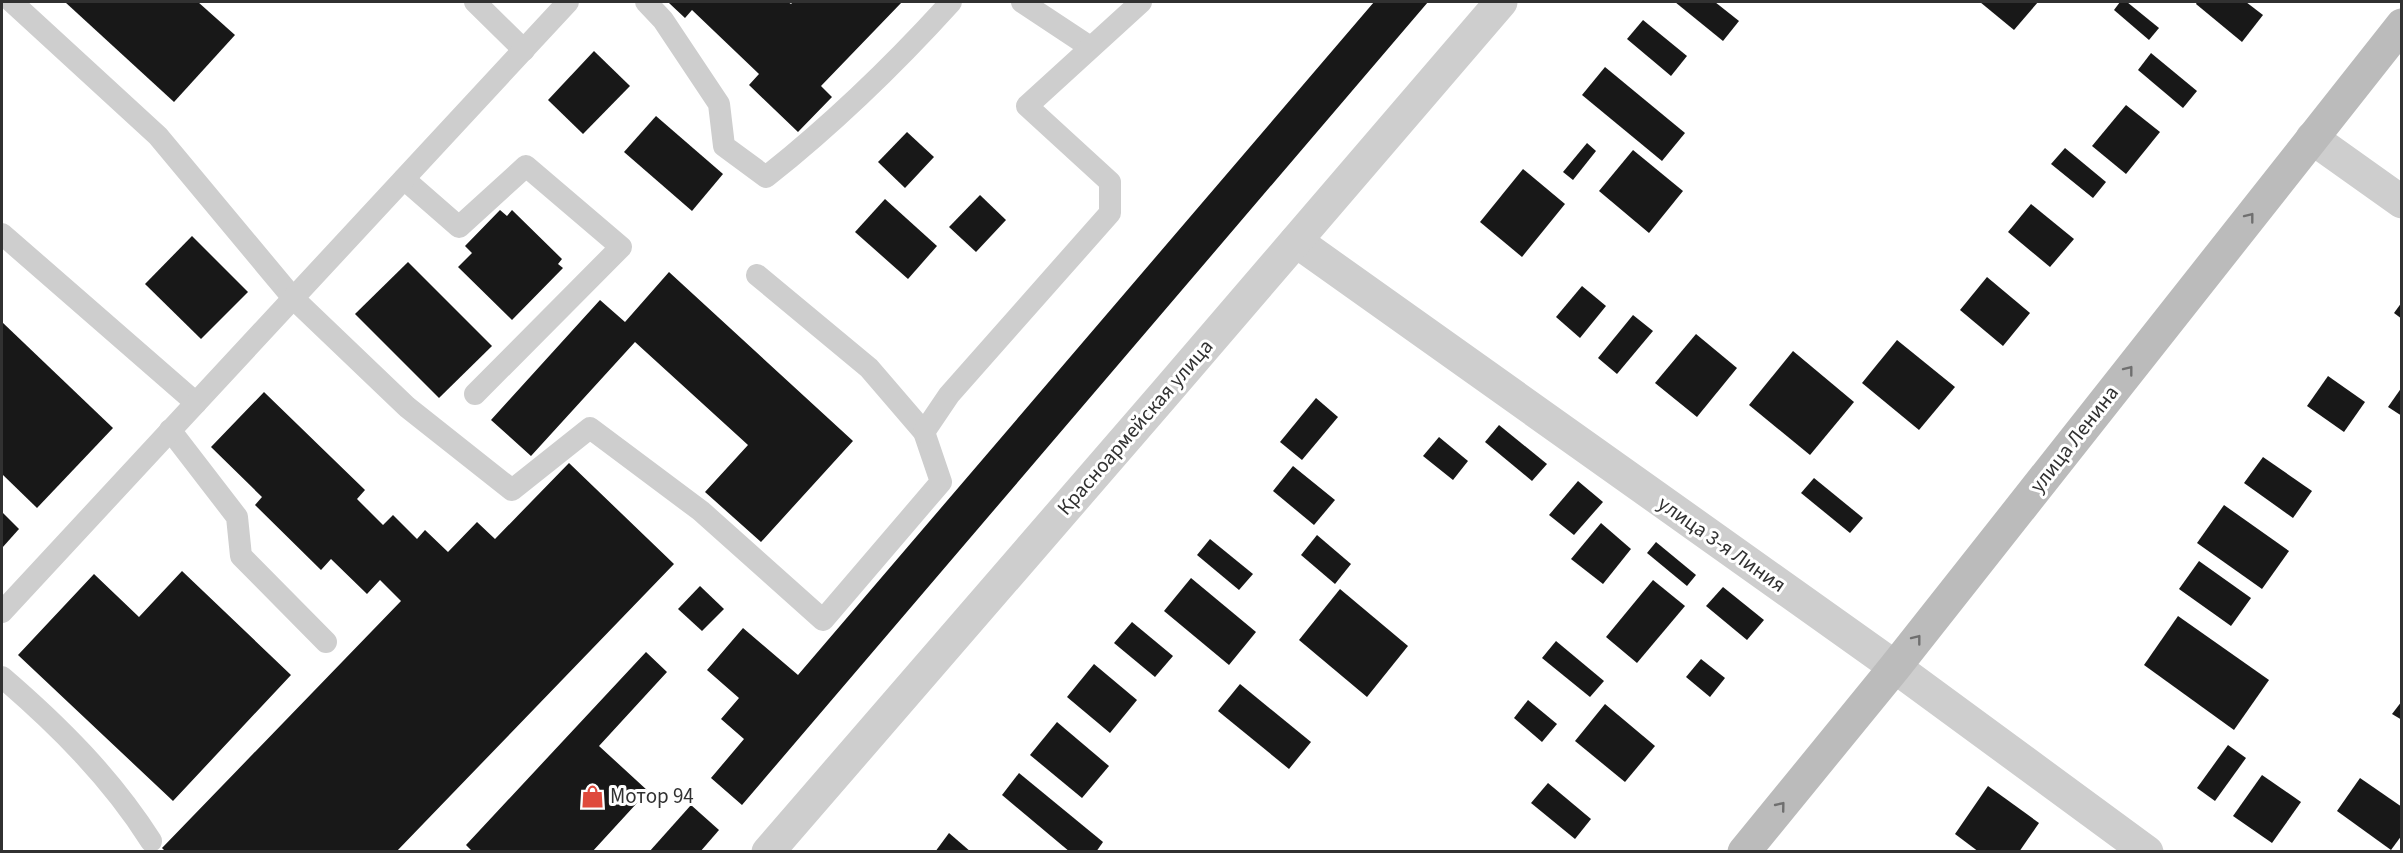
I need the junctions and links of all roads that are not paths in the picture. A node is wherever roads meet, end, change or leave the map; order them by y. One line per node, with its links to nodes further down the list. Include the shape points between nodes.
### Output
1 (12, 2): 18 (lane, via 158,136)
2 (475, 2): 11 (lane)
3 (568, 2): 11 (lane)
4 (646, 2): 5 (lane, via 663,20 719,104 724,146 766,177 820,135)
5 (951, 2)
6 (1022, 2): 10 (lane)
7 (1141, 2): 10 (lane)
8 (1501, 2): 16 (street, Красноармейская улица)
9 (2402, 25): 12 (main road, улица Ленина)
10 (1090, 47): 22 (lane, via 1027,106 1110,182 1110,213 949,395)
11 (524, 50): 13 (lane)
12 (2312, 138): 14 (street); 25 (main road, улица Ленина, one-way to 12)
13 (404, 179): 18 (lane); 19 (lane, via 459,227 526,166 621,247)
14 (2402, 202)
15 (2, 234): 20 (lane)
16 (1296, 241): 25 (street, улица 3-я Линия); 28 (street, Красноармейская улица)
17 (757, 275): 22 (lane, via 869,368)
18 (293, 298): 20 (lane); 22 (lane, via 406,407 512,490 590,428 701,511 823,620 941,482)
19 (474, 394)
20 (196, 403): 21 (lane)
21 (170, 430): 23 (lane); 24 (lane, via 237,517 241,556)
22 (924, 432)
23 (2, 612)
24 (326, 642)
25 (1895, 667): 29 (main road, улица Ленина, one-way to 25); 30 (street, улица 3-я Линия)
26 (2, 677): 27 (lane, via 51,719 128,804)
27 (152, 841)
28 (768, 852)
29 (1744, 852)
30 (2146, 852)

